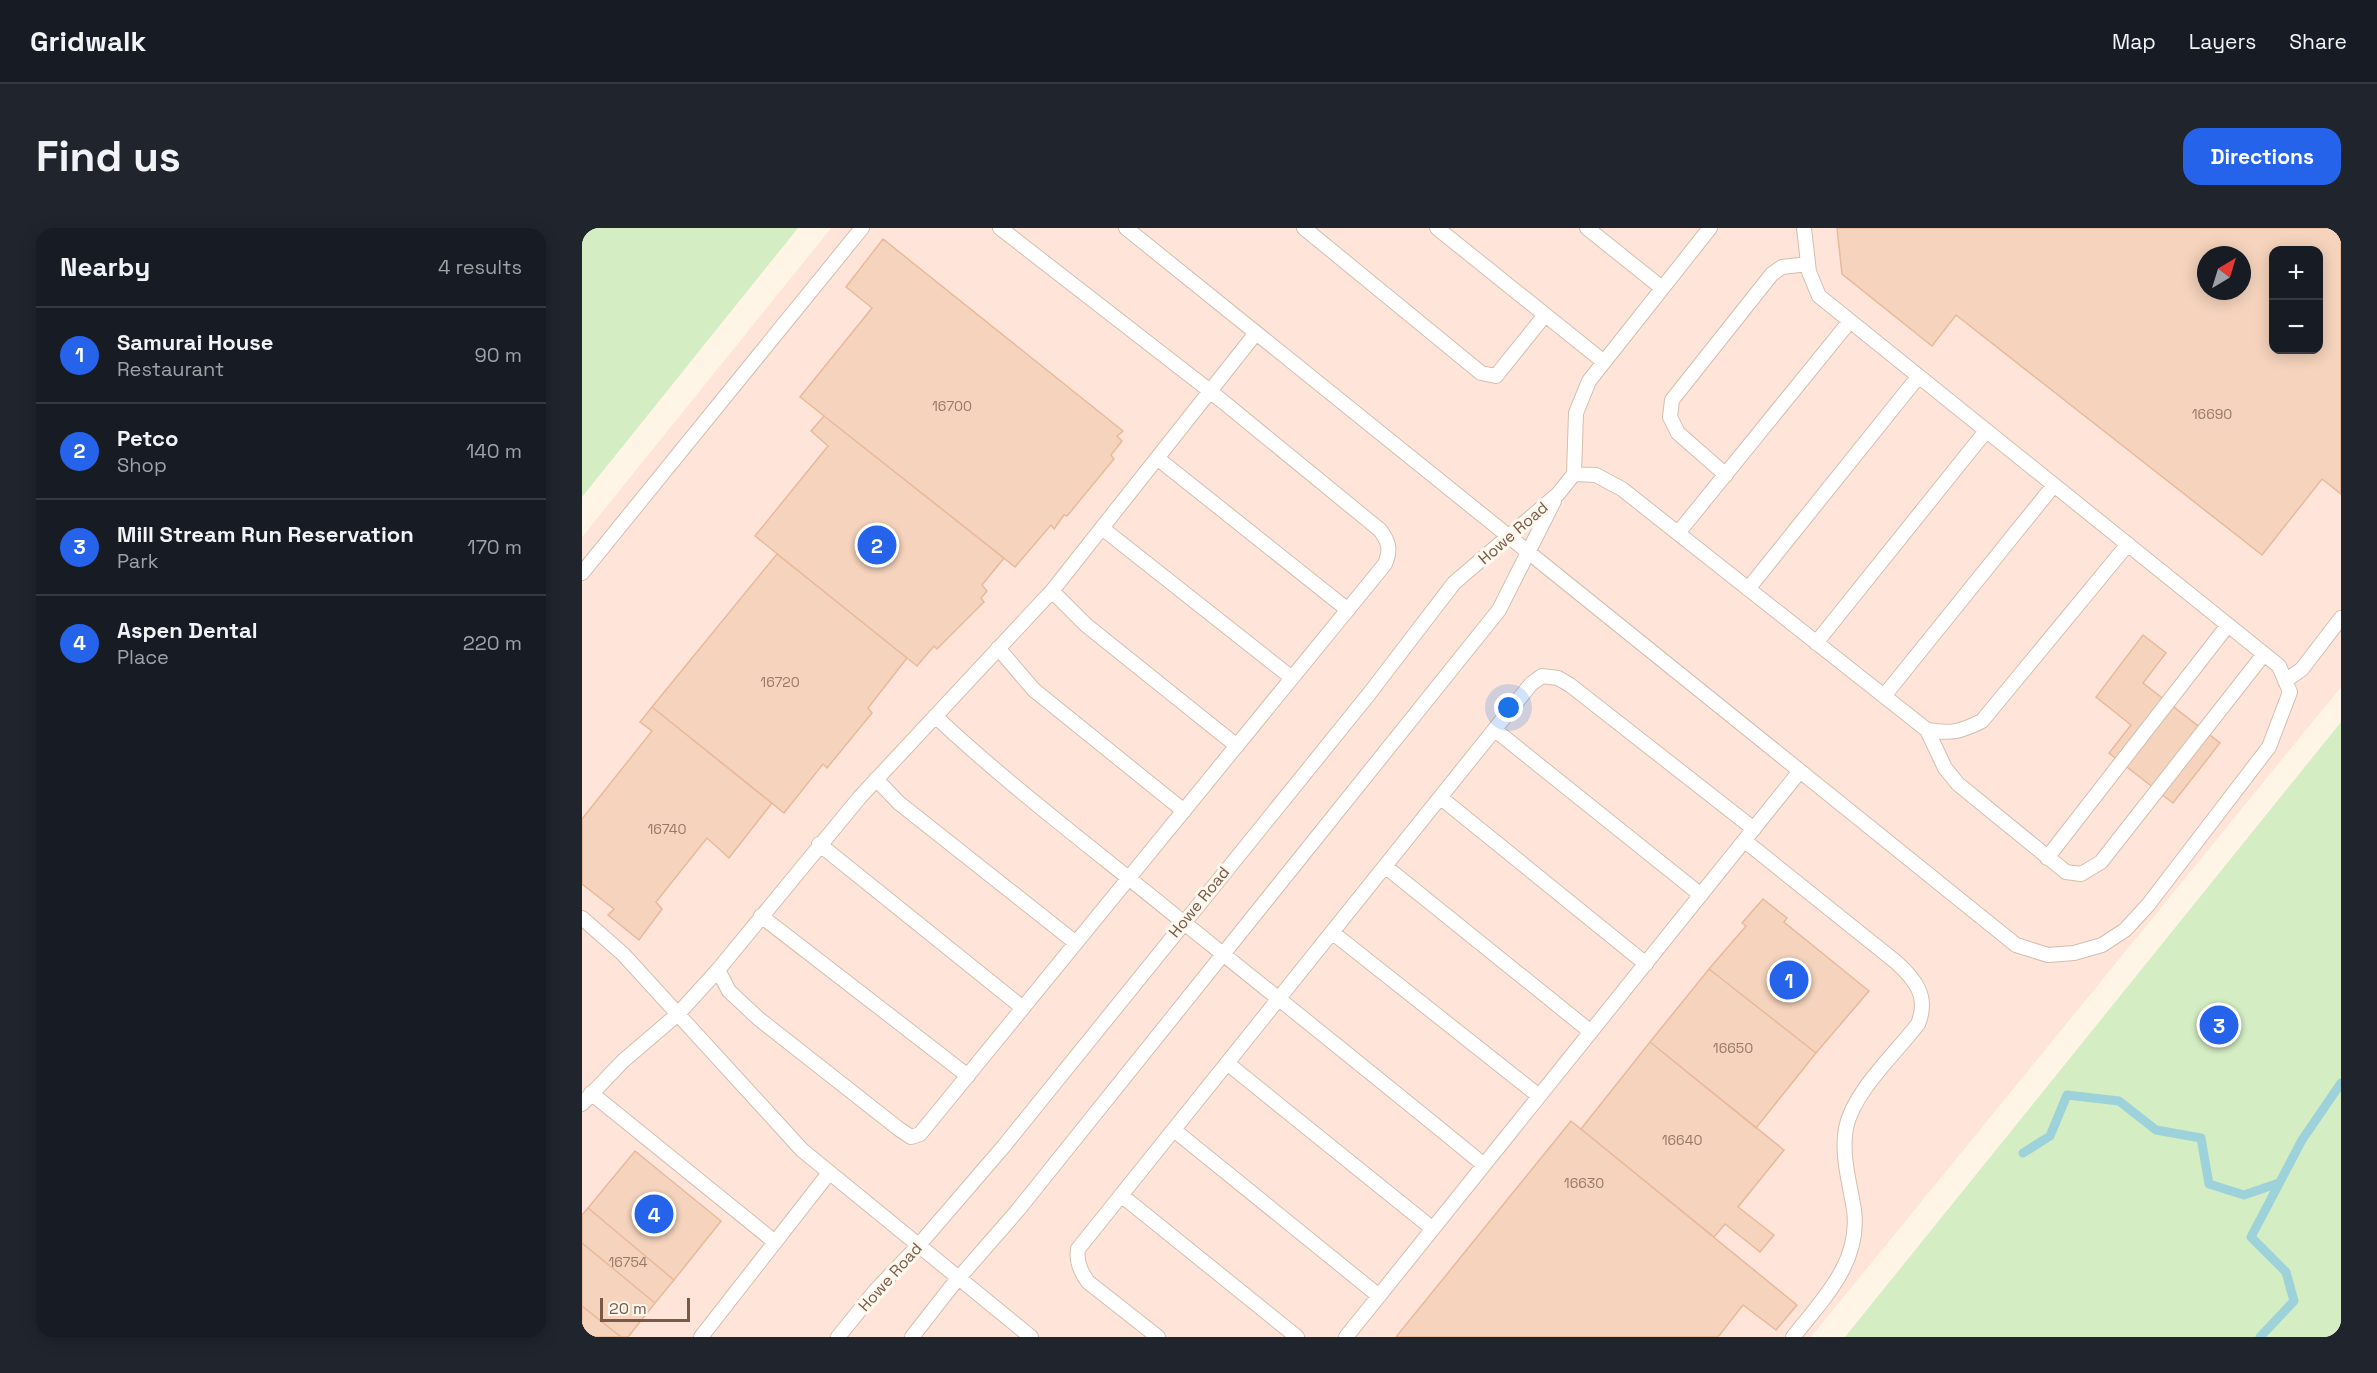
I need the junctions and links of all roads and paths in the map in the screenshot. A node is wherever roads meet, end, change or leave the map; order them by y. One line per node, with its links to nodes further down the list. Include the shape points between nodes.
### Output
1 (862, 228): 28 (lane)
2 (1000, 228): 16 (lane)
3 (1126, 228): 13 (lane)
4 (1304, 228): 11 (lane, via 1481,373 1496,376)
5 (1437, 228): 11 (lane)
6 (1587, 228): 10 (lane)
7 (1710, 228): 10 (lane)
8 (1804, 228): 9 (lane)
9 (1808, 264): 12 (lane, via 1819,296); 20 (lane, via 1782,267 1772,274 1672,400 1670,417 1678,433)
10 (1662, 288): 14 (lane)
11 (1545, 315): 14 (lane)
12 (1850, 321): 15 (lane); 20 (lane)
13 (1256, 333): 16 (lane); 25 (lane)
14 (1604, 362): 19 (lane, via 1589,381 1576,413)
15 (1917, 376): 17 (lane); 29 (lane)
16 (1210, 391): 18 (lane); 31 (lane, via 1380,530 1388,542 1385,564)
17 (1986, 431): 21 (lane); 34 (lane)
18 (1157, 458): 23 (lane); 31 (lane)
19 (1574, 474): 22 (lane); 24 (lane, via 1596,475 1622,489)
20 (1726, 475): 24 (lane)
21 (2054, 485): 26 (lane); 39 (lane)
22 (1558, 494): 25 (lane, Howe Road); 27 (lane, Howe Road)
23 (1102, 528): 30 (lane); 37 (lane)
24 (1678, 533): 29 (lane)
25 (1509, 537): 27 (lane); 57 (lane, Howe Road, via 1454,583)
26 (2128, 544): 33 (lane); 42 (lane, via 1982,722 1948,734)
27 (1529, 554): 44 (lane); 60 (lane, Howe Road, via 1500,610)
28 (582, 573)
29 (1748, 589): 34 (lane)
30 (1052, 591): 35 (lane); 43 (lane, via 1086,625)
31 (1348, 610): 37 (lane)
32 (2341, 618): 38 (lane, via 2302,669)
33 (2228, 625): 36 (lane); 51 (lane)
34 (1816, 644): 39 (lane)
35 (998, 648): 40 (lane); 47 (lane, via 1034,690)
36 (2264, 654): 38 (lane, via 2279,666); 51 (lane, via 2101,862 2081,874 2066,872)
37 (1292, 678): 43 (lane)
38 (2285, 681): 44 (lane, via 2290,692 2269,747 2148,905 2125,930 2102,945 2074,953 2048,955 2016,945)
39 (1884, 696): 42 (lane)
40 (934, 716): 45 (lane); 53 (lane)
41 (1495, 730): 46 (lane); 48 (lane, via 1532,684 1542,676 1558,678); 54 (lane)
42 (1927, 730): 51 (lane, via 1945,768 1958,784)
43 (1237, 746): 47 (lane)
44 (1800, 771): 48 (lane)
45 (876, 779): 50 (lane); 59 (lane, via 899,803)
46 (1441, 798): 52 (lane); 61 (lane)
47 (1184, 810): 53 (lane)
48 (1754, 829): 49 (lane)
49 (1745, 841): 54 (lane); 87 (lane, via 1910,974 1922,1000 1918,1024 1855,1105 1846,1128 1854,1241 1840,1277)
50 (819, 844): 55 (lane); 64 (lane)
51 (2046, 858)
52 (1386, 867): 58 (lane); 66 (lane)
53 (1128, 878): 57 (lane); 59 (lane)
54 (1701, 895): 61 (lane)
55 (761, 916): 62 (lane); 68 (lane)
56 (582, 918): 65 (lane, via 624,954)
57 (1184, 922): 60 (lane); 77 (lane, Howe Road, via 1004,1146)
58 (1333, 933): 63 (lane); 69 (lane)
59 (1076, 943): 64 (lane)
60 (1223, 954): 63 (lane); 78 (lane, Howe Road)
61 (1646, 964): 66 (lane)
62 (718, 970): 65 (lane); 68 (lane, via 729,991 759,1019 911,1137 920,1134)
63 (1280, 998): 67 (lane); 72 (lane)
64 (1023, 1008): 68 (lane)
65 (678, 1014): 70 (lane, via 623,1060); 73 (lane, via 802,1150)
66 (1591, 1032): 69 (lane)
67 (1227, 1064): 71 (lane); 75 (lane)
68 (968, 1076)
69 (1539, 1096): 72 (lane)
70 (587, 1099): 76 (lane)
71 (1174, 1130): 74 (lane); 79 (lane)
72 (1484, 1165): 75 (lane)
73 (829, 1173): 76 (lane); 77 (lane)
74 (1121, 1195): 84 (lane, via 1078,1249 1076,1257 1088,1282); 85 (lane)
75 (1432, 1229): 79 (lane)
76 (776, 1242): 80 (lane)
77 (918, 1246): 78 (lane); 81 (lane, Howe Road)
78 (959, 1279): 82 (lane, Howe Road); 83 (lane)
79 (1379, 1296): 86 (lane)
80 (701, 1337)
81 (838, 1337)
82 (912, 1337)
83 (1031, 1337)
84 (1158, 1337)
85 (1297, 1337)
86 (1346, 1337)
87 (1793, 1337)

